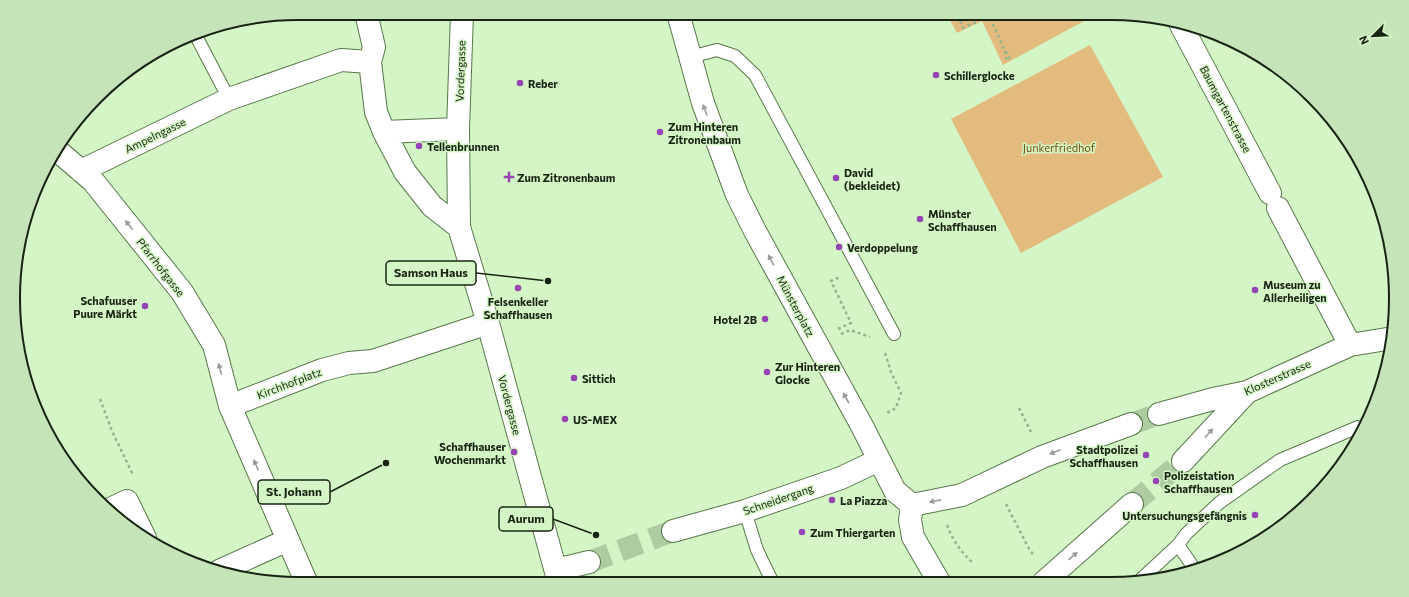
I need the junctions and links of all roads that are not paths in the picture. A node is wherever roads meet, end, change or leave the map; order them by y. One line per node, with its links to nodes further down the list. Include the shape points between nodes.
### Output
1 (368, 20): 7 (street, via 374,48)
2 (462, 20): 9 (street, Vordergasse)
3 (680, 20): 6 (street, Münsterplatz)
4 (1183, 29): 17 (street, Baumgartenstrasse)
5 (198, 39): 8 (lane)
6 (690, 57): 15 (lane, via 716,50 736,56 755,75); 23 (street, Münsterplatz, one-way to 6, via 737,194 703,103)
7 (370, 62): 8 (street, Ampelngasse, via 341,60); 10 (street, via 376,112)
8 (229, 99): 12 (street, Ampelngasse)
9 (458, 129): 10 (street); 13 (street, Vordergasse)
10 (384, 132): 13 (street, via 405,172 432,206)
11 (59, 155): 12 (street, Pfarrhofgasse)
12 (81, 171): 19 (street, Pfarrhofgasse, one-way to 12, via 214,345 182,292 93,181)
13 (459, 227): 14 (street, Vordergasse)
14 (488, 323): 19 (street, Kirchhofplatz, via 373,361 349,363 322,370); 38 (street, Vordergasse)
15 (894, 334)
16 (1386, 339): 17 (street, Klosterstrasse)
17 (1350, 345): 18 (street, Klosterstrasse)
18 (1246, 392): 20 (street, Klosterstrasse); 24 (street, one-way to 18)
19 (230, 406): 31 (street, one-way to 19)
20 (1159, 414)
21 (1131, 424): 26 (street, one-way to 26, via 1042,457 962,495)
22 (1358, 427): 32 (lane, via 1280,460 1220,503 1186,534)
23 (879, 460): 26 (street, Münsterplatz, via 895,491); 28 (street, Schneidergang, via 840,478)
24 (1183, 462)
25 (1132, 504): 41 (street, one-way to 25)
26 (912, 505): 40 (street, via 910,520 913,537)
27 (117, 506): 29 (street)
28 (745, 510): 30 (street, Schneidergang); 39 (lane, via 757,550)
29 (127, 517)
30 (673, 531)
31 (288, 540): 35 (street); 37 (street)
32 (1178, 545): 34 (lane); 36 (lane)
33 (589, 562): 38 (street)
34 (1192, 565)
35 (226, 568)
36 (1145, 575)
37 (304, 577)
38 (557, 577)
39 (770, 577)
40 (936, 577)
41 (1050, 577)

